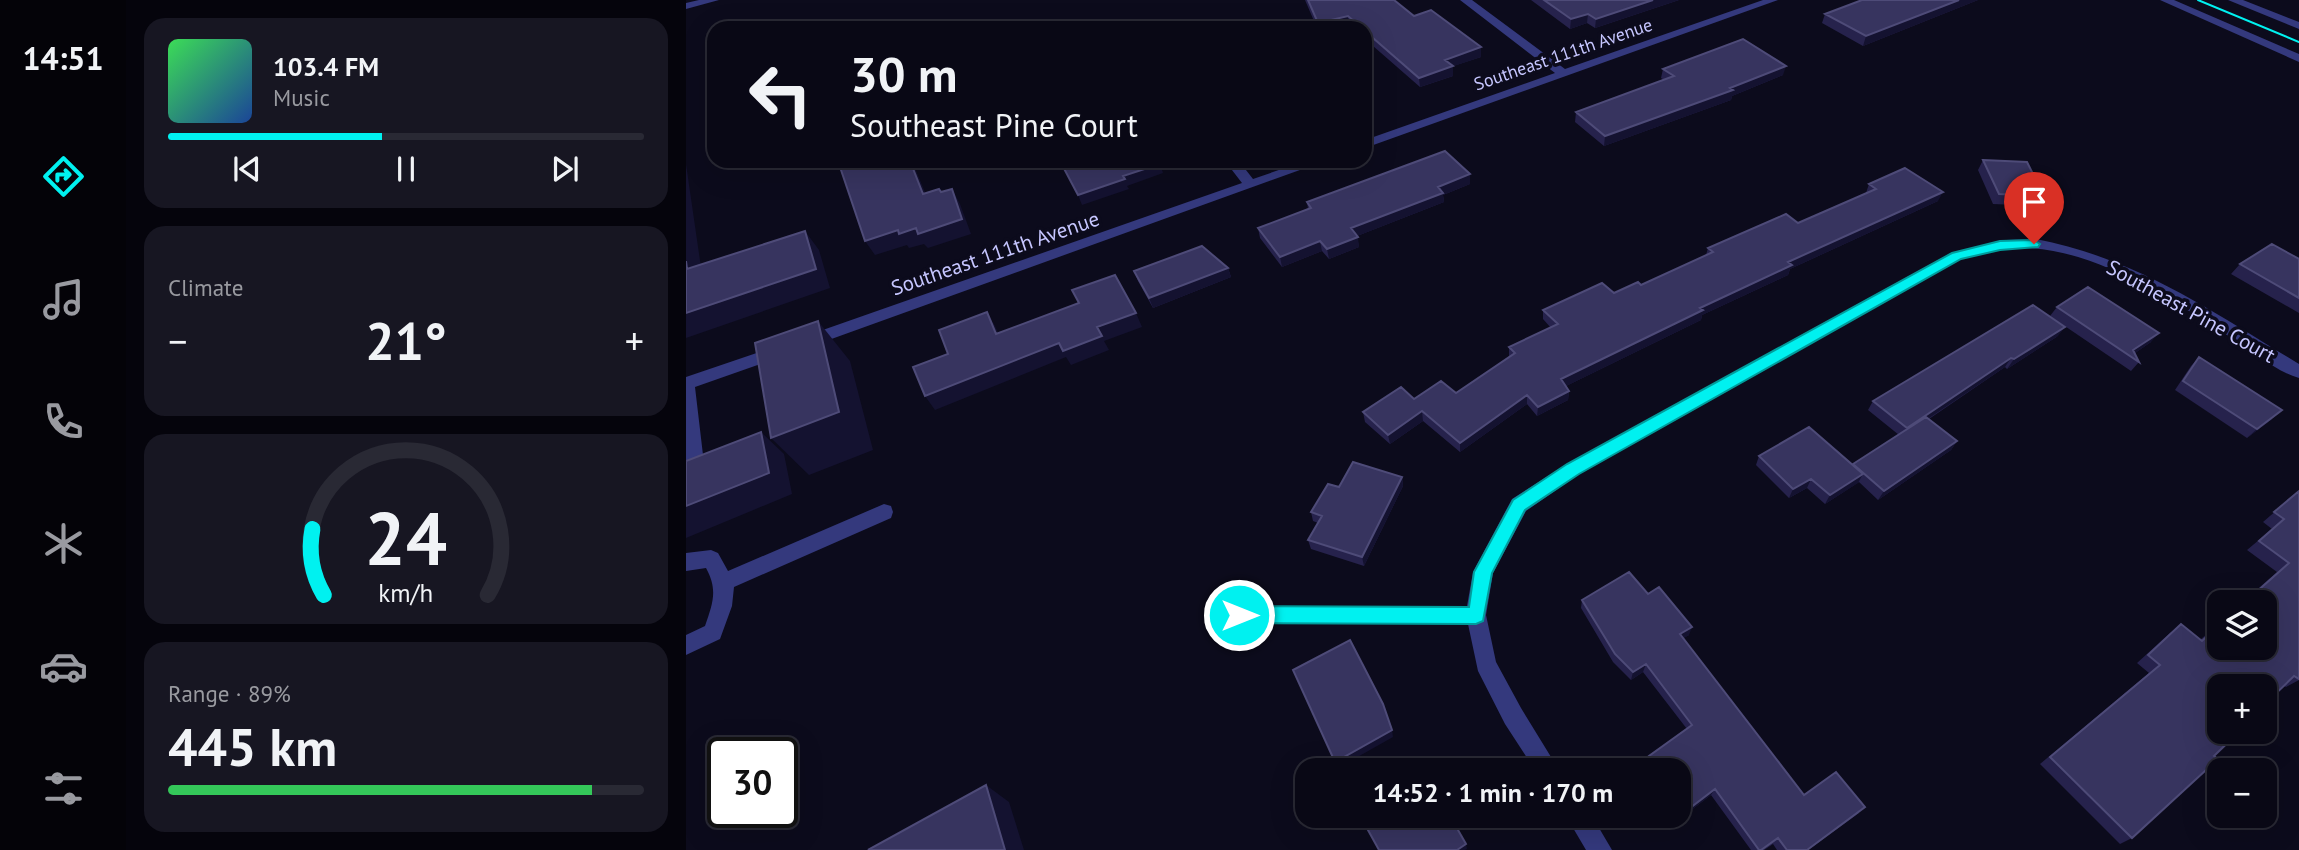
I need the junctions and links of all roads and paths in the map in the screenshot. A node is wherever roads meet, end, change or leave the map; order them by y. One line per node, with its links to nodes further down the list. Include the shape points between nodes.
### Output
1 (714, 0): 6 (street)
2 (1465, 0): 9 (street)
3 (1773, 0): 9 (street, Southeast 111th Avenue)
4 (2165, 0): 8 (street)
5 (2234, 0): 7 (street)
6 (686, 6)
7 (2299, 26)
8 (2299, 58)
9 (1564, 74): 10 (street, Southeast 111th Avenue)
10 (1372, 142)
11 (1237, 168): 13 (street)
12 (1298, 168): 13 (street, Southeast 111th Avenue)
13 (1250, 185): 15 (street, Southeast 111th Avenue)
14 (2299, 372): 21 (street, Southeast Pine Court, via 2142,279 2075,251 2034,244 2000,245 1956,256 1573,469 1519,505 1483,572)
15 (686, 384): 16 (street)
16 (696, 472)
17 (884, 512): 19 (street)
18 (686, 562): 19 (street, via 711,559)
19 (724, 582): 22 (street, via 713,632)
20 (1239, 615): 21 (street)
21 (1476, 615): 23 (street, Southeast Pine Court, via 1486,664)
22 (686, 645)
23 (1540, 758)
24 (1586, 828): 25 (street)
25 (1600, 850)

